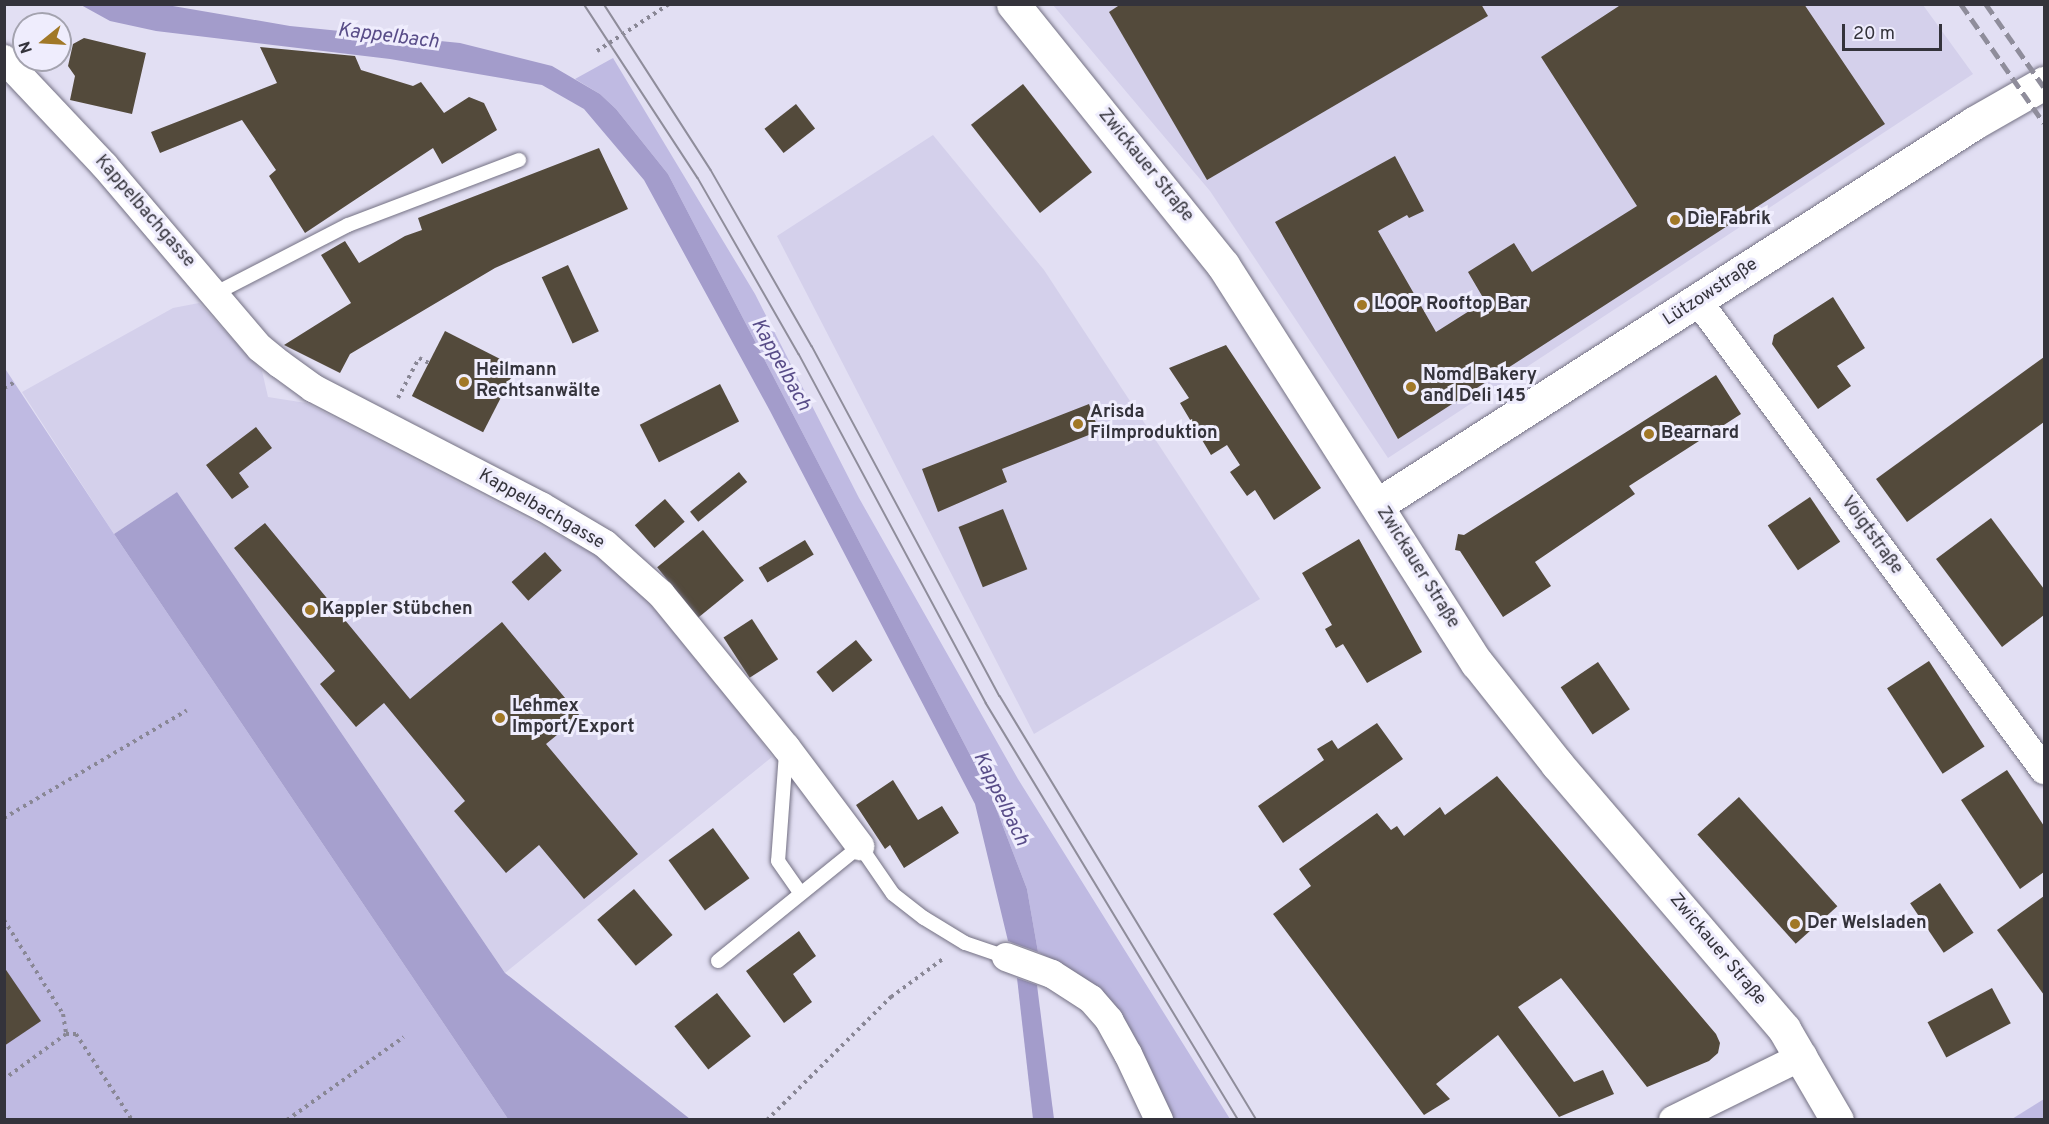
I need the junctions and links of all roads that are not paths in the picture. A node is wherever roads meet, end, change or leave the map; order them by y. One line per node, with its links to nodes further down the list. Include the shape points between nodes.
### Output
1 (1013, 4): 7 (main road, Zwickauer Straße, via 1217,257)
2 (4, 59): 5 (street, Kappelbachgasse)
3 (2044, 83): 6 (main road, Lützowstraße, via 1974,123)
4 (519, 160): 5 (lane, via 348,225)
5 (216, 293): 8 (street, Kappelbachgasse, via 260,348 313,388 541,506 604,544 661,594)
6 (1698, 301): 7 (main road, Lützowstraße); 9 (street, Voigtstraße)
7 (1377, 504): 14 (main road, Zwickauer Straße, via 1477,663)
8 (786, 747): 10 (street, Kappelbachgasse); 11 (lane, via 778,861)
9 (2044, 770)
10 (860, 846): 11 (lane); 12 (lane, Kappelbachgasse, via 893,894 965,942)
11 (800, 893): 13 (lane)
12 (1006, 957): 15 (street, Kappelbachgasse, via 1053,974 1091,999 1109,1020)
13 (718, 961)
14 (1803, 1056): 16 (street); 17 (main road, Zwickauer Straße)
15 (1159, 1119)
16 (1673, 1119)
17 (1837, 1119)

